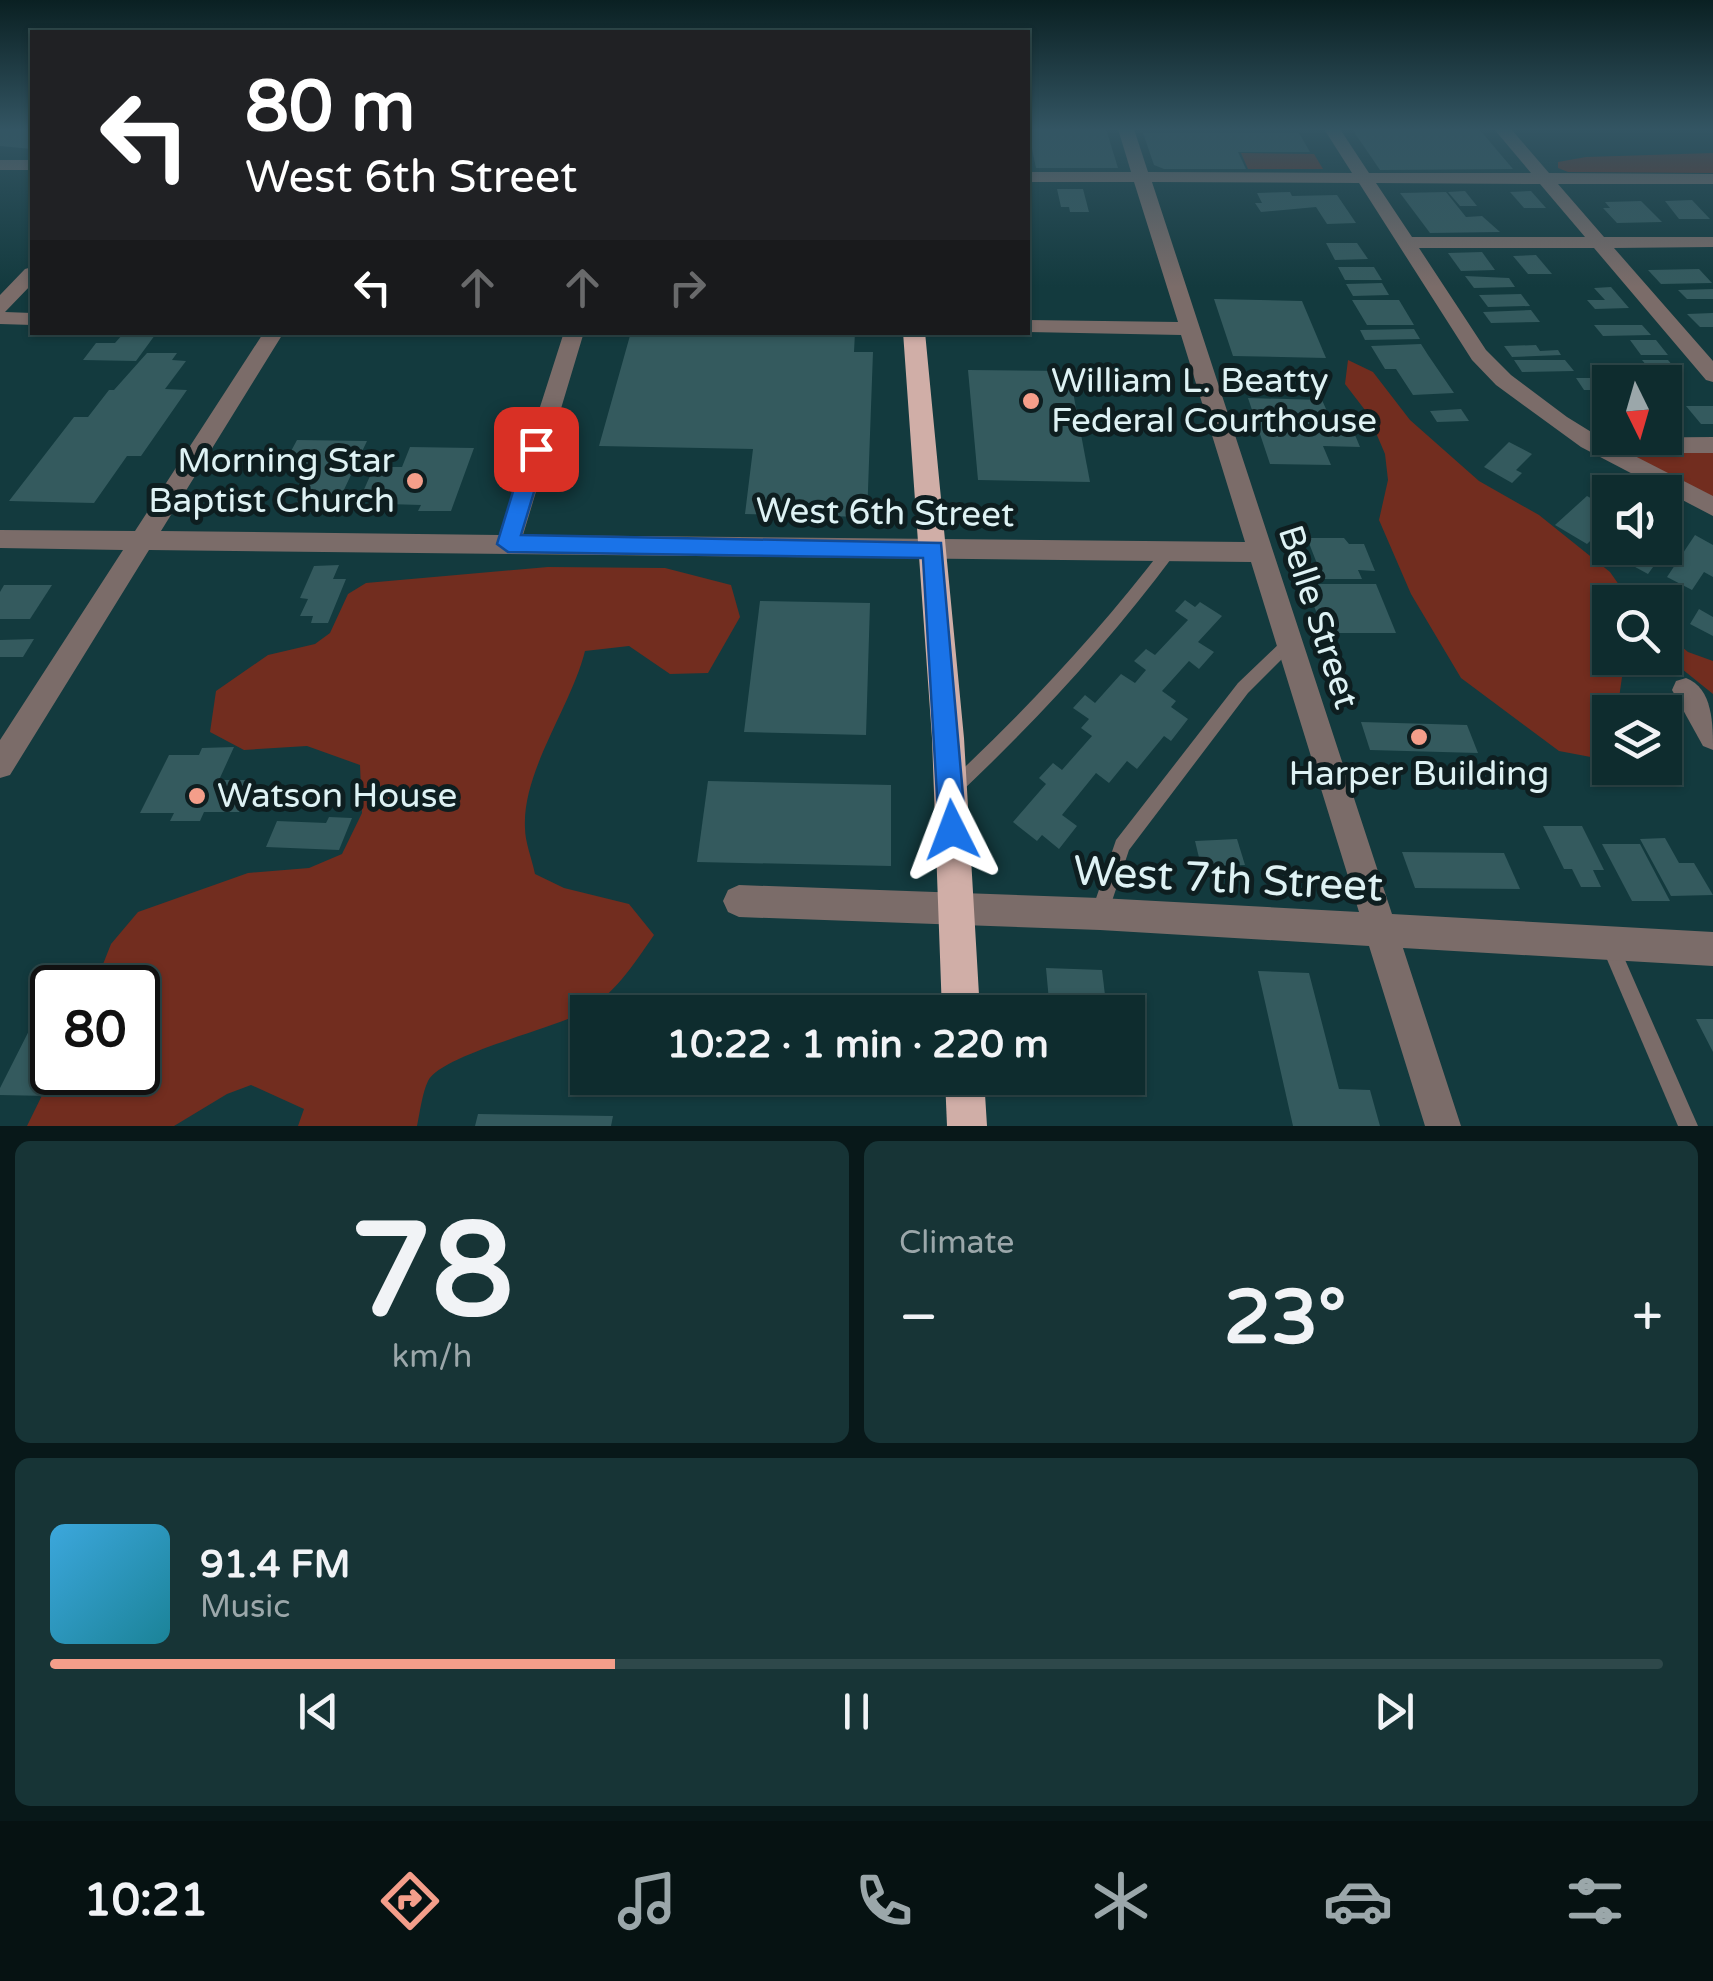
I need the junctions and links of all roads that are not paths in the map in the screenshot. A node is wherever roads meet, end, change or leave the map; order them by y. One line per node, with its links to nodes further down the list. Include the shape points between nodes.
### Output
1 (1143, 182): 12 (street, Belle Street)
2 (1366, 182): 6 (street)
3 (1546, 182): 4 (street)
4 (1598, 241): 5 (street); 6 (street); 16 (street)
5 (1713, 242)
6 (1406, 243): 17 (street, via 1498,376)
7 (30, 275): 8 (street)
8 (0, 307)
9 (0, 318): 10 (street)
10 (30, 318)
11 (1030, 326): 12 (street)
12 (1190, 329): 27 (street, Belle Street)
13 (272, 335): 23 (street)
14 (573, 335): 24 (street)
15 (914, 335): 25 (highway)
16 (1713, 375)
17 (1592, 441)
18 (1682, 445): 19 (street)
19 (1713, 445)
20 (1617, 455): 21 (street)
21 (1713, 507)
22 (0, 540): 23 (street, West 6th Street)
23 (141, 540): 24 (street, West 6th Street); 31 (street)
24 (508, 544): 25 (street, West 6th Street)
25 (934, 549): 26 (street, West 6th Street); 32 (highway)
26 (1169, 552): 27 (street, West 6th Street); 32 (lane, via 1039,704)
27 (1261, 552): 28 (street, Belle Street)
28 (1289, 642): 35 (lane, via 1244,688 1122,846); 36 (street, Belle Street)
29 (1686, 690): 30 (street)
30 (1713, 737)
31 (0, 764)
32 (951, 790): 34 (highway)
33 (739, 901): 34 (street, West 7th Street)
34 (956, 908): 35 (street, West 7th Street); 39 (highway)
35 (1100, 914): 36 (street, West 7th Street)
36 (1381, 930): 37 (street, West 7th Street); 42 (street, Belle Street)
37 (1609, 943): 38 (street, West 7th Street); 43 (lane)
38 (1713, 949)
39 (961, 995)
40 (966, 1095): 41 (highway)
41 (967, 1126)
42 (1443, 1126)
43 (1688, 1126)

